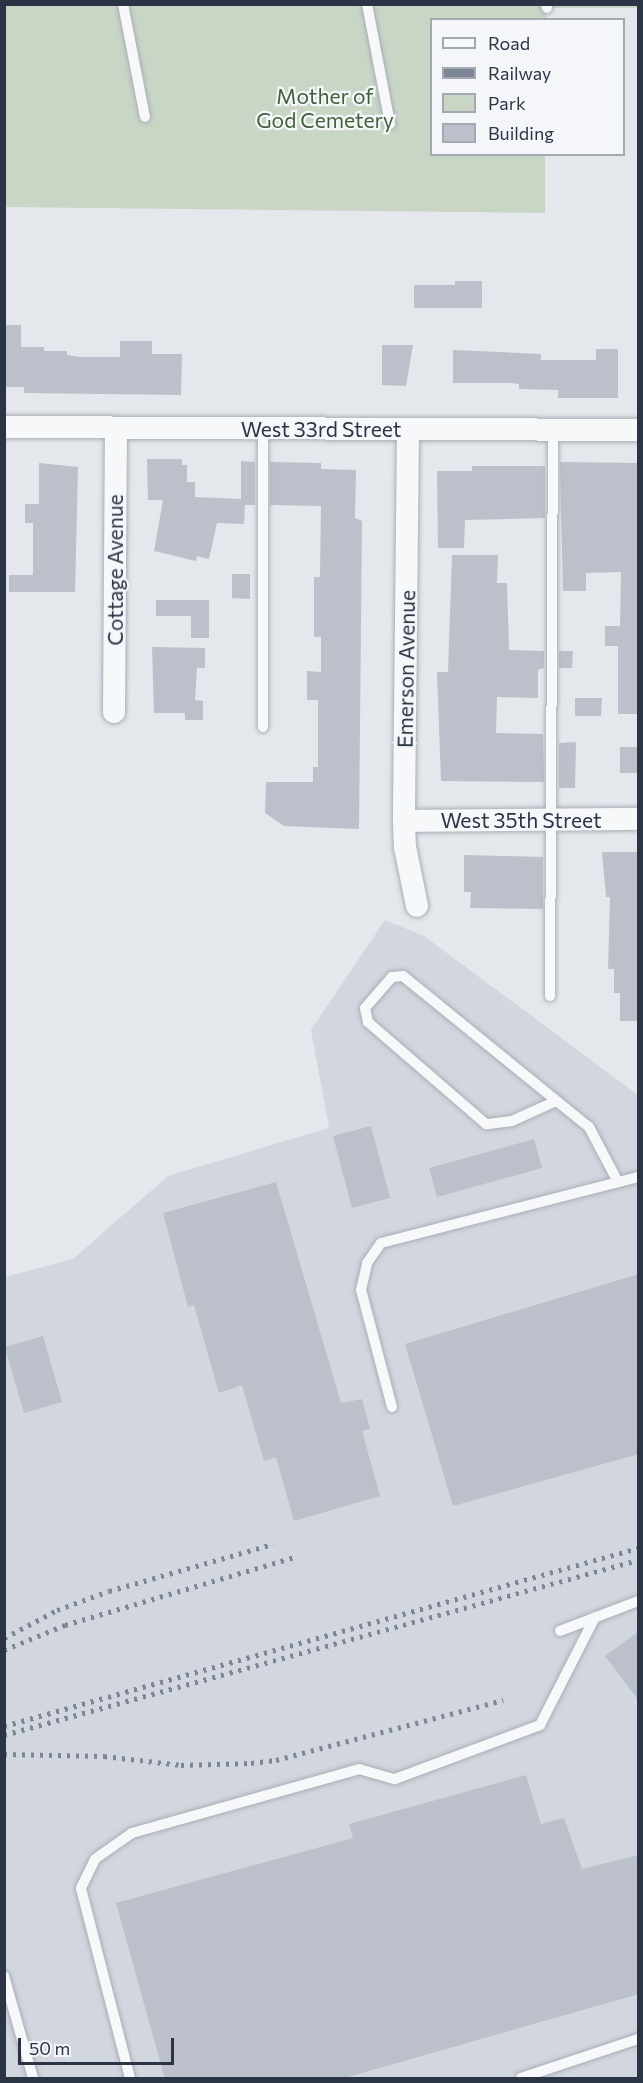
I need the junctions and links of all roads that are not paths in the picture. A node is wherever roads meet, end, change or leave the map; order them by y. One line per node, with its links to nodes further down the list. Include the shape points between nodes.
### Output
1 (123, 4): 3 (lane)
2 (367, 4): 4 (lane)
3 (145, 117)
4 (390, 124)
5 (4, 427): 6 (street, West 33rd Street)
6 (116, 428): 7 (street, West 33rd Street); 11 (street, Cottage Avenue)
7 (263, 429): 8 (street, West 33rd Street); 12 (lane)
8 (408, 430): 9 (street, West 33rd Street); 15 (street, Emerson Avenue)
9 (553, 430): 10 (street, West 33rd Street); 14 (lane)
10 (639, 430)
11 (114, 712)
12 (263, 727)
13 (639, 819): 14 (street, West 35th Street)
14 (551, 820): 15 (street, West 35th Street); 17 (lane)
15 (404, 821): 16 (street, Emerson Avenue)
16 (417, 906)
17 (550, 996)
18 (556, 1101): 18 (lane, via 403,976 392,977 366,1008 368,1022 486,1124 512,1121); 20 (lane, via 588,1128)
19 (639, 1177): 20 (lane)
20 (618, 1182): 21 (lane, via 381,1243 367,1263 361,1290)
21 (392, 1407)
22 (639, 1601): 23 (lane)
23 (595, 1617): 24 (lane); 29 (lane, via 540,1725 395,1779 359,1769 132,1833 95,1858 81,1888)
24 (560, 1631)
25 (4, 1976): 28 (lane)
26 (639, 2039): 27 (lane)
27 (545, 2075): 30 (lane)
28 (33, 2079)
29 (130, 2079)
30 (521, 2079)

